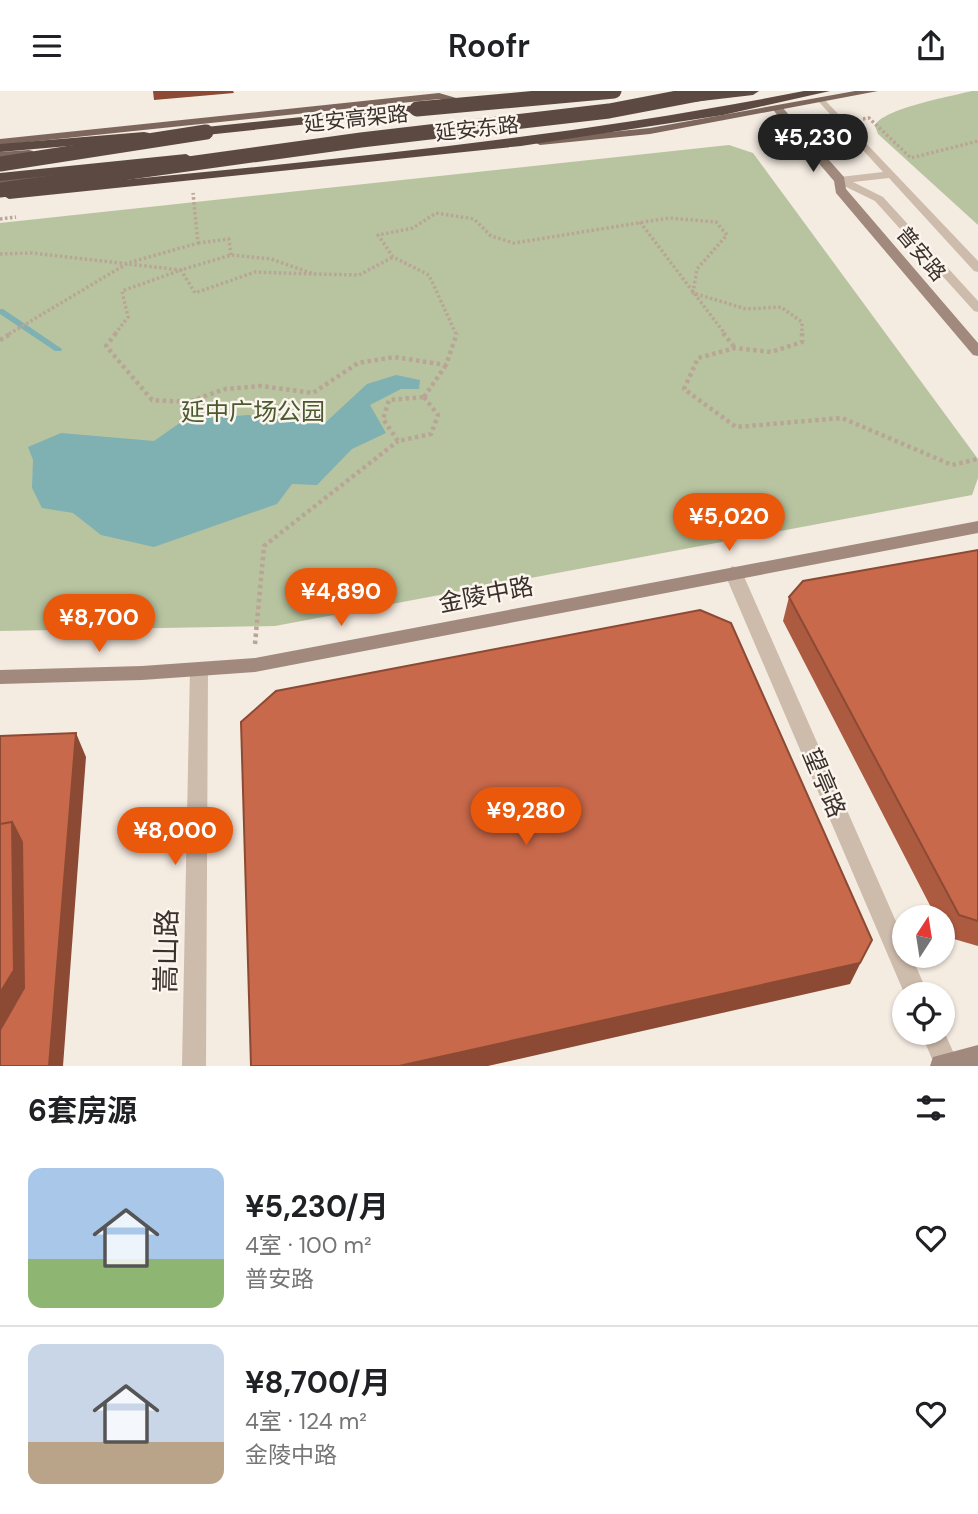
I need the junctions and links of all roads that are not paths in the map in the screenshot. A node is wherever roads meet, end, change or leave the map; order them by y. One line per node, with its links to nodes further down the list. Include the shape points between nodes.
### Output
1 (537, 91): 11 (highway, bridge)
2 (582, 91): 7 (main road, 延安东路)
3 (614, 91): 11 (highway, 延安高架路, bridge)
4 (716, 91): 9 (highway, 延安高架路, bridge); 20 (main road, 延安东路, via 441,135)
5 (753, 91): 9 (highway, bridge)
6 (873, 91): 8 (main road, 延安东路)
7 (566, 92): 10 (main road, 延安东路)
8 (823, 96): 12 (main road, 延安东路); 19 (lane, 普安路, via 840,122); 23 (highway, via 514,142)
9 (677, 100): 14 (highway, 延安高架路, bridge)
10 (479, 105): 15 (main road, 延安东路, via 439,96); 17 (main road, 延安东路)
11 (417, 109): 13 (highway, 延安高架路)
12 (778, 109): 21 (street, 普安路); 23 (main road, 延安东路, via 650,131)
13 (206, 132): 16 (highway, bridge); 18 (highway, 延安高架路, bridge)
14 (361, 140): 20 (highway, 延安高架路, bridge); 22 (highway, bridge)
15 (0, 142)
16 (0, 148)
17 (0, 156)
18 (0, 163)
19 (889, 175): 21 (lane); 24 (lane, 普安路)
20 (0, 179)
21 (840, 180): 25 (lane, 普安路, via 879,199); 26 (street, 普安路, via 840,190)
22 (0, 190)
23 (0, 197)
24 (978, 268)
25 (978, 309)
26 (978, 352)
27 (978, 527): 28 (street, 金陵中路)
28 (733, 572): 29 (street, 金陵中路, via 255,665); 31 (street, 望亭路)
29 (199, 669): 30 (street, 金陵中路); 35 (street, 嵩山路)
30 (0, 677)
31 (911, 982)
32 (938, 1045): 34 (street)
33 (978, 1057): 34 (street)
34 (945, 1065)
35 (194, 1066)

